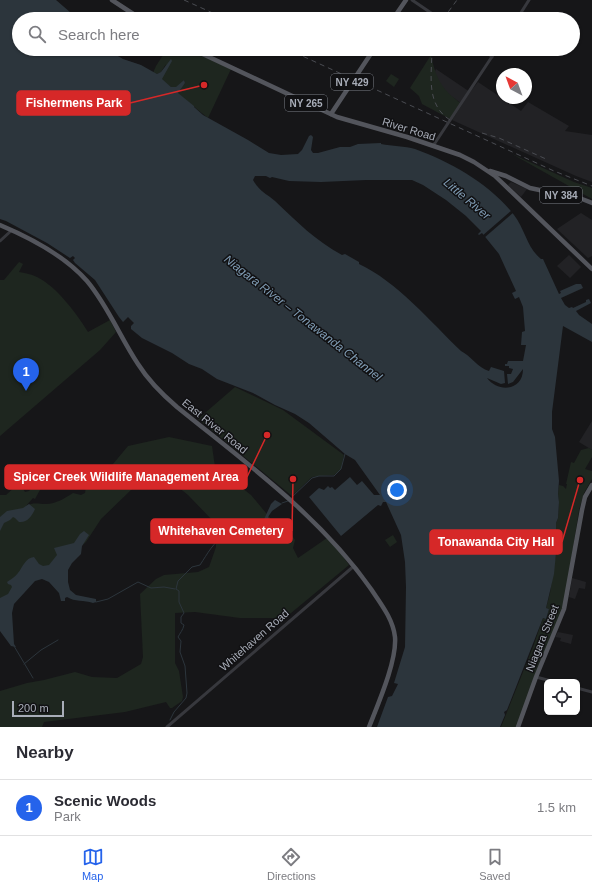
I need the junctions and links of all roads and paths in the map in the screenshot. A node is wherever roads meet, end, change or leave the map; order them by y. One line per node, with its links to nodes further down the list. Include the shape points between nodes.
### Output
1 (112, 0): 5 (main road)
2 (406, 0): 6 (main road)
3 (412, 0): 7 (street)
4 (529, 0): 8 (street)
5 (130, 12)
6 (398, 12)
7 (430, 12)
8 (521, 12)
9 (207, 56): 12 (main road, River Road / NY 265)
10 (369, 56): 12 (main road, NY 429)
11 (492, 57): 13 (street)
12 (331, 114): 13 (main road, River Road / NY 265)
13 (434, 146): 14 (main road, River Road / NY 265, via 469,159)
14 (486, 170): 15 (main road, NY 384, via 506,176 530,188); 19 (main road, River Road / NY 265)
15 (592, 203)
16 (0, 225): 17 (main road, East River Road)
17 (12, 230): 18 (street); 21 (main road, East River Road, via 54,253 79,273 93,289 141,369 164,395 280,489 338,546)
18 (0, 241)
19 (592, 269)
20 (592, 485): 22 (main road, Niagara Street, via 585,497 582,510 564,609)
21 (354, 566): 26 (street, Whitehaven Road); 27 (main road, East River Road, via 388,614 395,637 389,673)
22 (536, 677): 23 (street); 28 (main road, Niagara Street)
23 (544, 679)
24 (580, 689): 25 (street)
25 (592, 692)
26 (167, 727)
27 (369, 727)
28 (518, 727)

